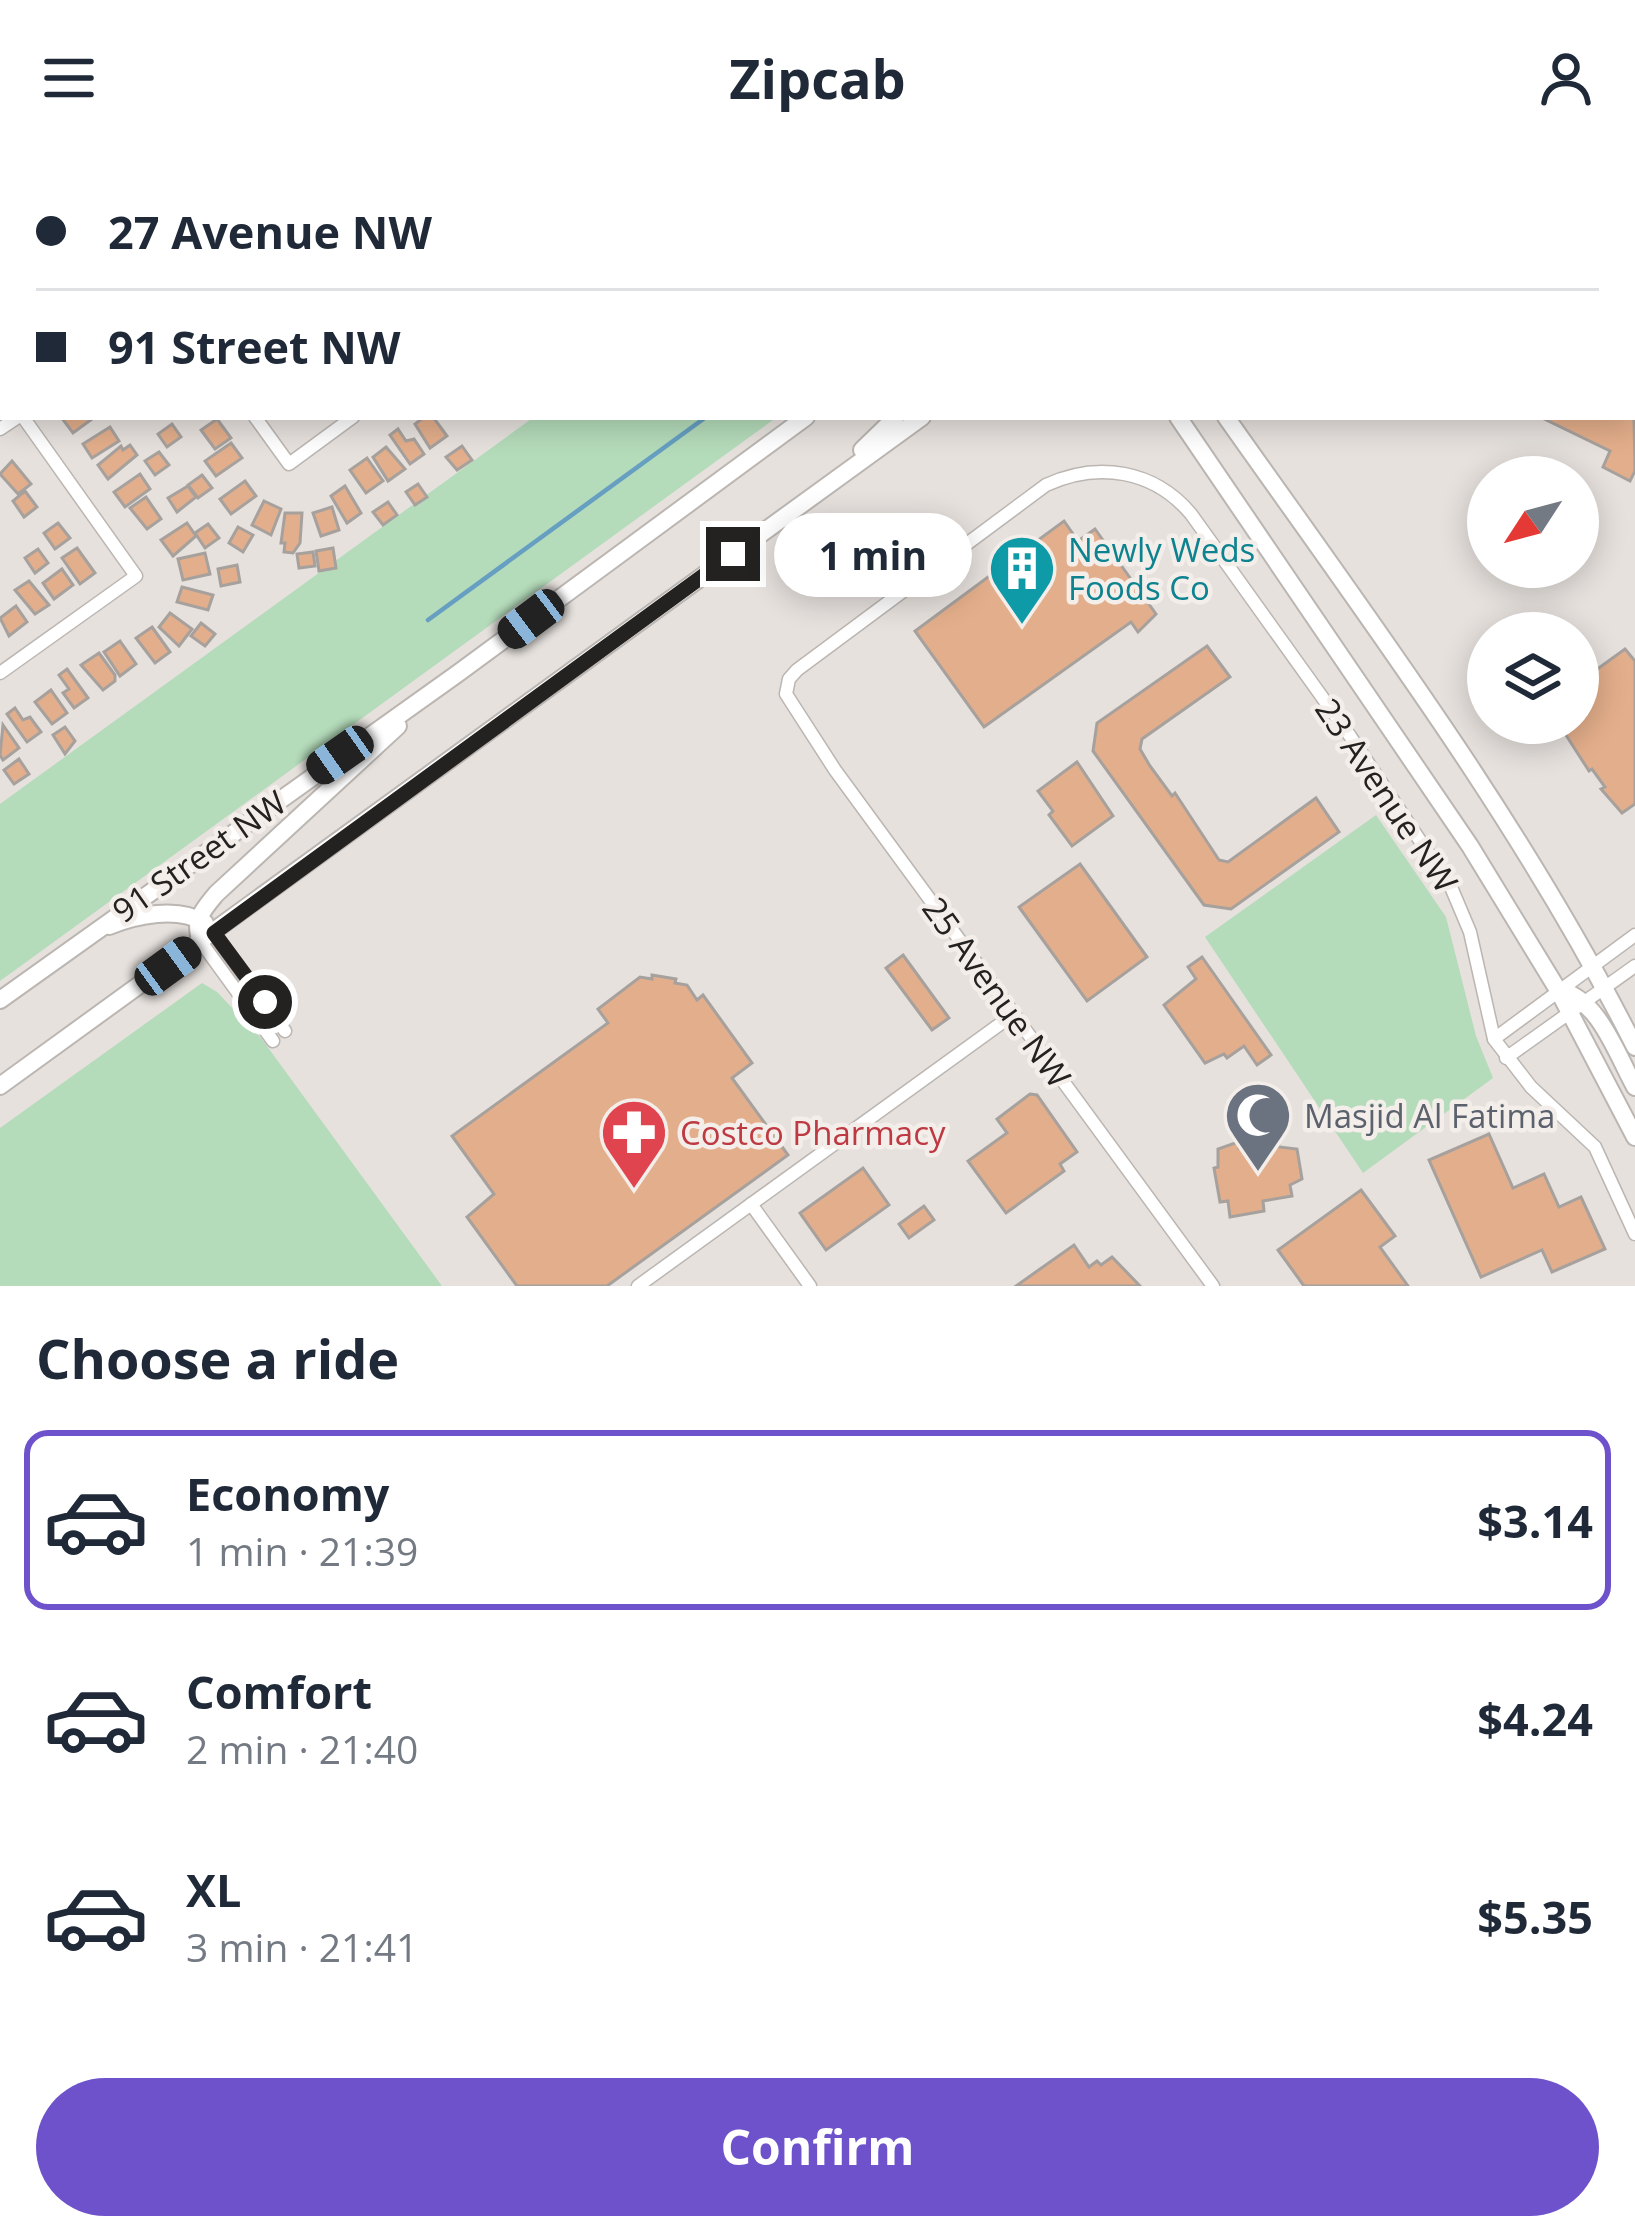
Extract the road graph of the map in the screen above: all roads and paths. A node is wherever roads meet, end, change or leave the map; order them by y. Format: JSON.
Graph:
{"nodes":[{"id":1,"x":23,"y":420,"type":"edge"},
{"id":2,"x":257,"y":420,"type":"edge"},
{"id":3,"x":349,"y":420,"type":"edge"},
{"id":4,"x":802,"y":420,"type":"edge"},
{"id":5,"x":893,"y":420,"type":"edge"},
{"id":6,"x":918,"y":420,"type":"edge"},
{"id":7,"x":1180,"y":420,"type":"edge"},
{"id":8,"x":1219,"y":420,"type":"edge"},
{"id":9,"x":1228,"y":420,"type":"edge"},
{"id":10,"x":819,"y":492,"type":"junction"},
{"id":11,"x":1282,"y":496,"type":"junction"},
{"id":12,"x":0,"y":673,"type":"edge"},
{"id":13,"x":457,"y":674,"type":"junction"},
{"id":14,"x":786,"y":694,"type":"joint"},
{"id":15,"x":198,"y":918,"type":"junction"},
{"id":16,"x":1635,"y":935,"type":"edge"},
{"id":17,"x":207,"y":938,"type":"junction"},
{"id":18,"x":50,"y":962,"type":"junction"},
{"id":19,"x":1635,"y":966,"type":"edge"},
{"id":20,"x":1588,"y":969,"type":"junction"},
{"id":21,"x":1558,"y":990,"type":"junction"},
{"id":22,"x":1588,"y":999,"type":"junction"},
{"id":23,"x":0,"y":1000,"type":"edge"},
{"id":24,"x":1014,"y":1014,"type":"junction"},
{"id":25,"x":285,"y":1031,"type":"dead end"},
{"id":26,"x":1494,"y":1039,"type":"junction"},
{"id":27,"x":273,"y":1041,"type":"dead end"},
{"id":28,"x":1635,"y":1047,"type":"edge"},
{"id":29,"x":1506,"y":1058,"type":"junction"},
{"id":30,"x":0,"y":1086,"type":"edge"},
{"id":31,"x":1635,"y":1088,"type":"edge"},
{"id":32,"x":1635,"y":1137,"type":"edge"},
{"id":33,"x":752,"y":1204,"type":"junction"},
{"id":34,"x":1635,"y":1234,"type":"edge"},
{"id":35,"x":638,"y":1286,"type":"edge"},
{"id":36,"x":810,"y":1286,"type":"edge"},
{"id":37,"x":1213,"y":1286,"type":"edge"}],
"edges":[{"from":1,"to":12,"type":"street"},
{"from":2,"to":3,"type":"street"},
{"from":4,"to":13,"type":"main road","name":"91 Street NW"},
{"from":5,"to":10,"type":"main road"},
{"from":6,"to":10,"type":"main road","name":"91 Street NW"},
{"from":7,"to":21,"type":"main road","name":"23 Avenue NW"},
{"from":8,"to":11,"type":"main road"},
{"from":9,"to":11,"type":"main road","name":"23 Avenue NW"},
{"from":10,"to":17,"type":"main road","name":"91 Street NW"},
{"from":11,"to":20,"type":"main road","name":"23 Avenue NW"},
{"from":13,"to":15,"type":"main road"},
{"from":13,"to":18,"type":"main road","name":"91 Street NW"},
{"from":14,"to":24,"type":"street","name":"25 Avenue NW"},
{"from":14,"to":26,"type":"street","name":"23 Avenue NW"},
{"from":15,"to":17,"type":"main road"},
{"from":15,"to":18,"type":"main road"},
{"from":16,"to":20,"type":"street"},
{"from":17,"to":25,"type":"street"},
{"from":17,"to":27,"type":"street"},
{"from":17,"to":30,"type":"main road","name":"91 Street NW"},
{"from":18,"to":23,"type":"main road","name":"91 Street NW"},
{"from":19,"to":22,"type":"street"},
{"from":20,"to":21,"type":"street"},
{"from":20,"to":22,"type":"main road","name":"23 Avenue NW"},
{"from":21,"to":22,"type":"main road","name":"23 Avenue NW"},
{"from":21,"to":26,"type":"street"},
{"from":22,"to":28,"type":"main road","name":"23 Avenue NW"},
{"from":22,"to":29,"type":"street"},
{"from":22,"to":31,"type":"main road"},
{"from":22,"to":32,"type":"main road","name":"23 Avenue NW"},
{"from":24,"to":33,"type":"street"},
{"from":24,"to":37,"type":"street","name":"25 Avenue NW"},
{"from":26,"to":29,"type":"street","name":"23 Avenue NW"},
{"from":29,"to":34,"type":"street","name":"23 Avenue NW"},
{"from":33,"to":35,"type":"street"},
{"from":33,"to":36,"type":"street"}]}
